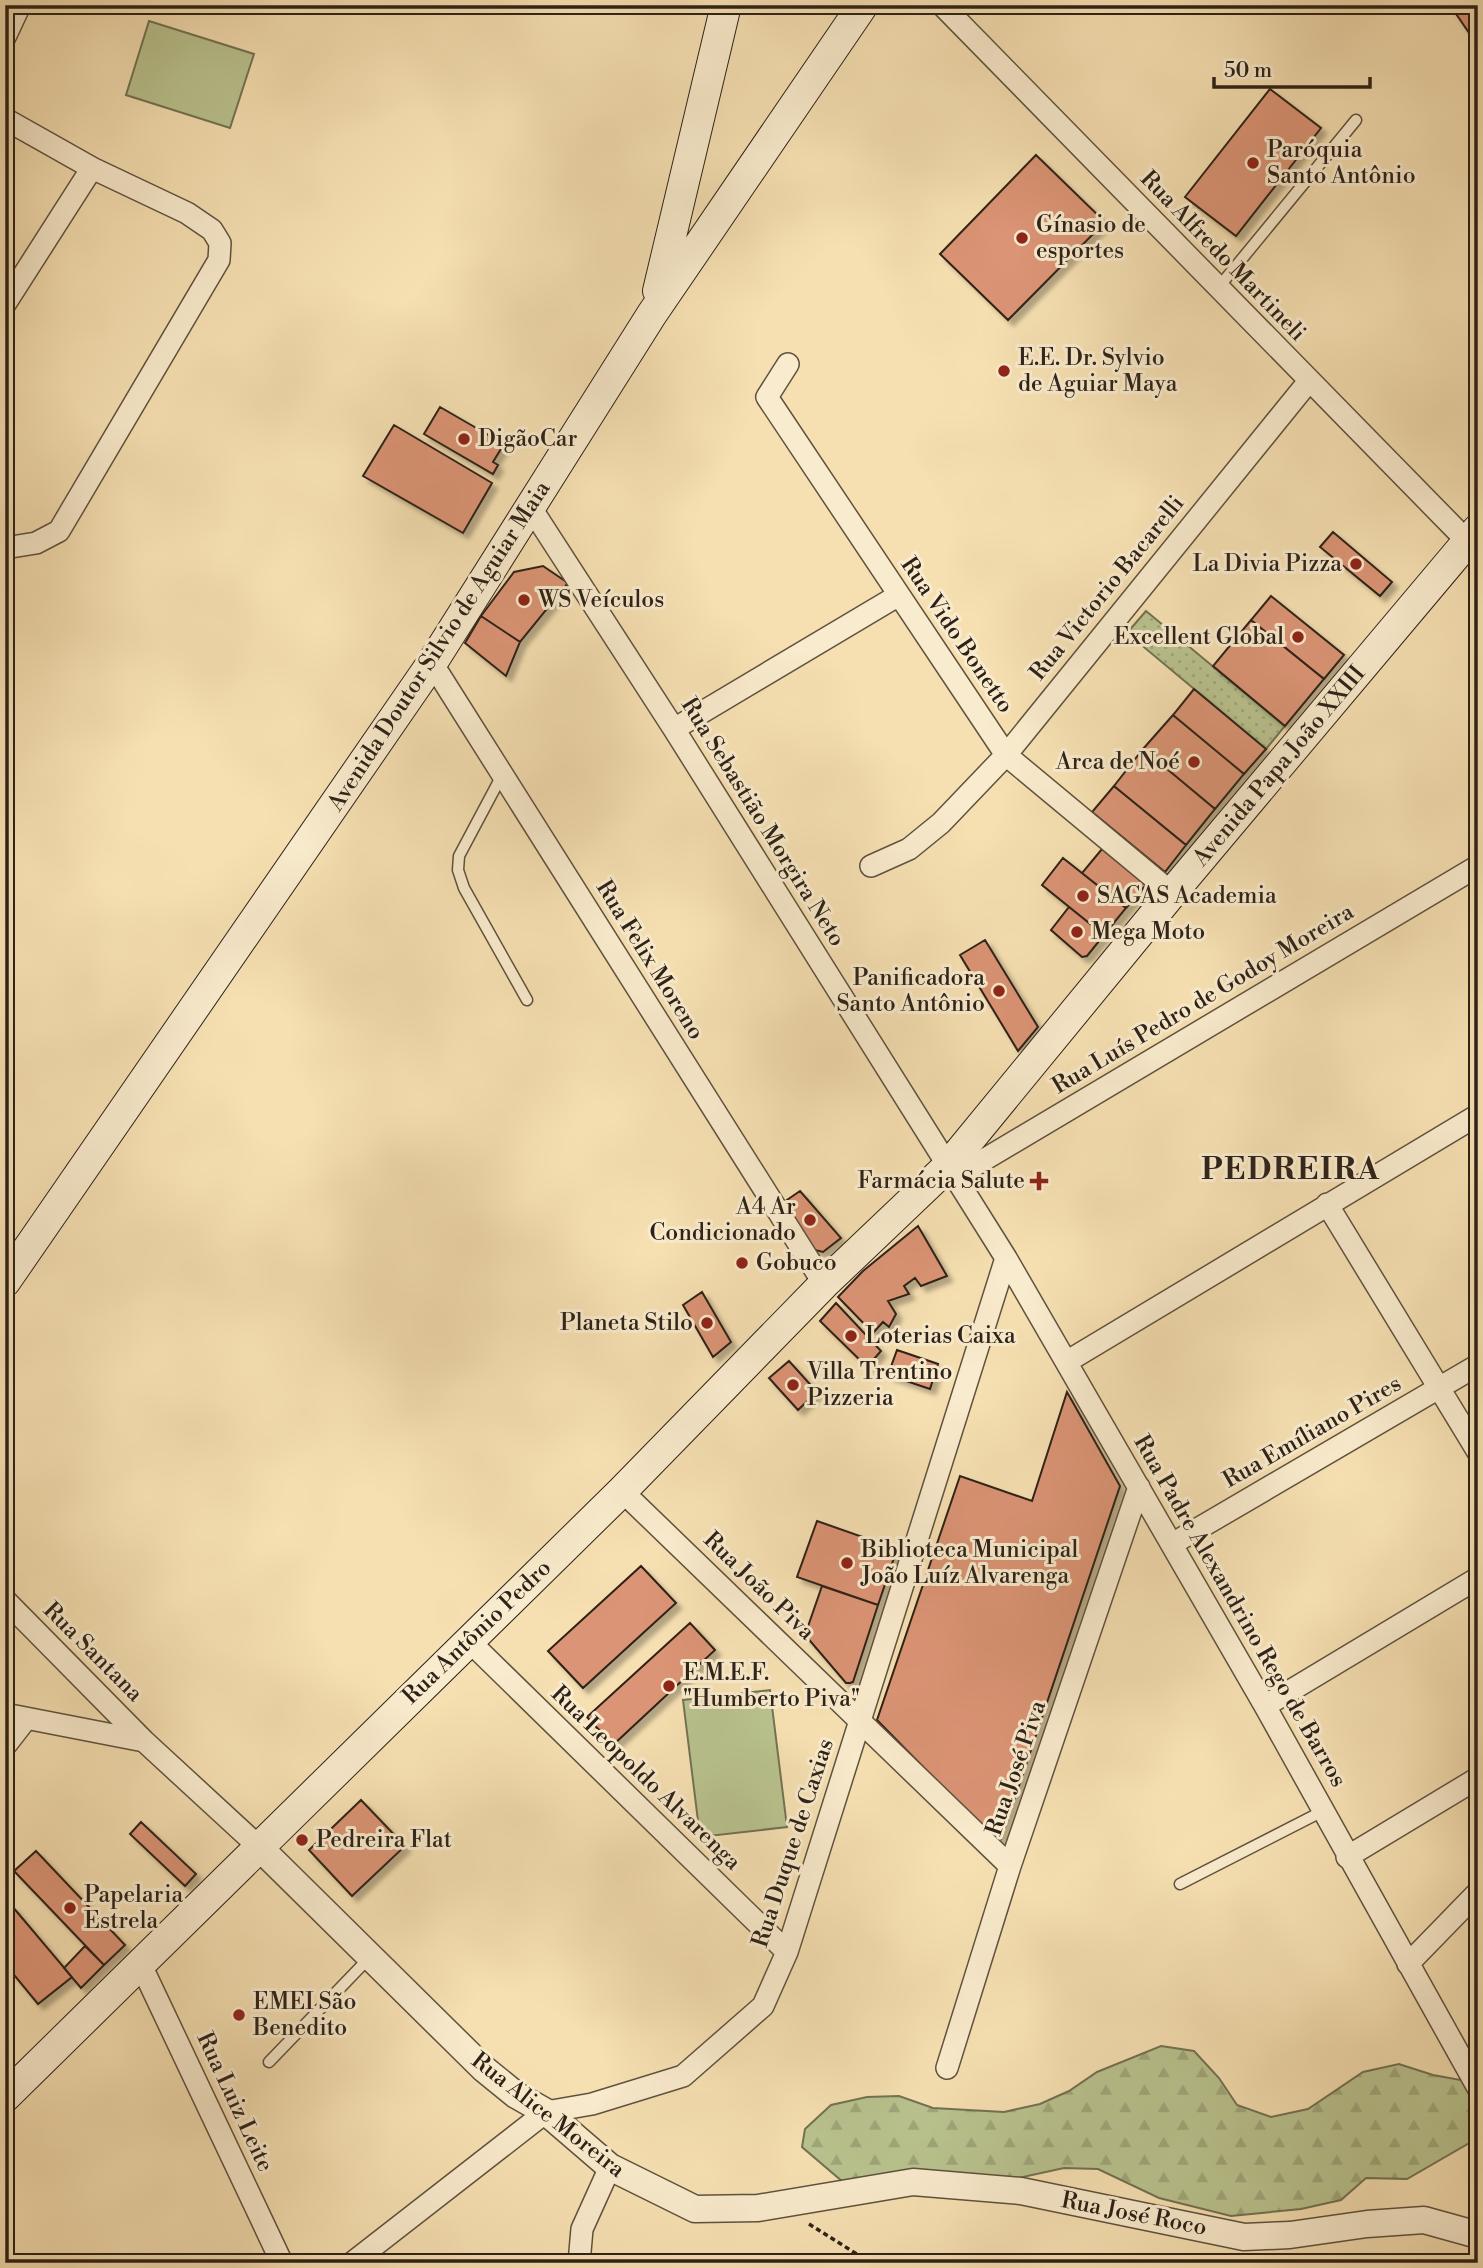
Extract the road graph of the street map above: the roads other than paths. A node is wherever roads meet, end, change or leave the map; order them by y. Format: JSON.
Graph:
{"nodes":[{"id":1,"x":20,"y":5,"type":"edge"},
{"id":2,"x":726,"y":5,"type":"edge"},
{"id":3,"x":863,"y":5,"type":"edge"},
{"id":4,"x":942,"y":5,"type":"edge"},
{"id":5,"x":5,"y":37,"type":"edge"},
{"id":6,"x":5,"y":120,"type":"edge"},
{"id":7,"x":1356,"y":120,"type":"dead end"},
{"id":8,"x":92,"y":168,"type":"junction"},
{"id":9,"x":681,"y":198,"type":"junction"},
{"id":10,"x":715,"y":218,"type":"junction"},
{"id":11,"x":1218,"y":288,"type":"junction"},
{"id":12,"x":5,"y":304,"type":"edge"},
{"id":13,"x":652,"y":314,"type":"junction"},
{"id":14,"x":788,"y":364,"type":"dead end"},
{"id":15,"x":1309,"y":382,"type":"junction"},
{"id":16,"x":531,"y":508,"type":"junction"},
{"id":17,"x":8,"y":541,"type":"edge"},
{"id":18,"x":1474,"y":543,"type":"edge"},
{"id":19,"x":898,"y":595,"type":"junction"},
{"id":20,"x":432,"y":663,"type":"junction"},
{"id":21,"x":674,"y":729,"type":"junction"},
{"id":22,"x":1006,"y":755,"type":"junction"},
{"id":23,"x":501,"y":776,"type":"junction"},
{"id":24,"x":871,"y":866,"type":"dead end"},
{"id":25,"x":1478,"y":866,"type":"edge"},
{"id":26,"x":1172,"y":892,"type":"junction"},
{"id":27,"x":527,"y":1000,"type":"dead end"},
{"id":28,"x":1478,"y":1115,"type":"edge"},
{"id":29,"x":951,"y":1171,"type":"junction"},
{"id":30,"x":1327,"y":1204,"type":"junction"},
{"id":31,"x":1006,"y":1258,"type":"junction"},
{"id":32,"x":5,"y":1282,"type":"edge"},
{"id":33,"x":824,"y":1284,"type":"junction"},
{"id":34,"x":1068,"y":1361,"type":"junction"},
{"id":35,"x":1478,"y":1365,"type":"edge"},
{"id":36,"x":1439,"y":1388,"type":"junction"},
{"id":37,"x":1478,"y":1452,"type":"edge"},
{"id":38,"x":1139,"y":1487,"type":"junction"},
{"id":39,"x":622,"y":1491,"type":"junction"},
{"id":40,"x":1172,"y":1544,"type":"junction"},
{"id":41,"x":1478,"y":1578,"type":"edge"},
{"id":42,"x":5,"y":1600,"type":"edge"},
{"id":43,"x":468,"y":1640,"type":"junction"},
{"id":44,"x":1265,"y":1706,"type":"junction"},
{"id":45,"x":5,"y":1713,"type":"edge"},
{"id":46,"x":26,"y":1719,"type":"junction"},
{"id":47,"x":860,"y":1719,"type":"junction"},
{"id":48,"x":144,"y":1741,"type":"junction"},
{"id":49,"x":5,"y":1746,"type":"edge"},
{"id":50,"x":1478,"y":1778,"type":"edge"},
{"id":51,"x":1322,"y":1811,"type":"junction"},
{"id":52,"x":258,"y":1846,"type":"junction"},
{"id":53,"x":1347,"y":1857,"type":"junction"},
{"id":54,"x":1010,"y":1866,"type":"junction"},
{"id":55,"x":1180,"y":1884,"type":"dead end"},
{"id":56,"x":1478,"y":1892,"type":"edge"},
{"id":57,"x":787,"y":1952,"type":"junction"},
{"id":58,"x":369,"y":1958,"type":"junction"},
{"id":59,"x":140,"y":1963,"type":"junction"},
{"id":60,"x":1408,"y":1964,"type":"junction"},
{"id":61,"x":269,"y":2062,"type":"dead end"},
{"id":62,"x":947,"y":2068,"type":"dead end"},
{"id":63,"x":1478,"y":2088,"type":"edge"},
{"id":64,"x":5,"y":2097,"type":"edge"},
{"id":65,"x":546,"y":2112,"type":"junction"},
{"id":66,"x":610,"y":2167,"type":"junction"},
{"id":67,"x":913,"y":2182,"type":"joint"},
{"id":68,"x":1478,"y":2235,"type":"edge"},
{"id":69,"x":282,"y":2263,"type":"edge"},
{"id":70,"x":352,"y":2263,"type":"edge"},
{"id":71,"x":579,"y":2263,"type":"edge"}],
"edges":[{"from":1,"to":5,"type":"street"},
{"from":2,"to":9,"type":"main road"},
{"from":3,"to":10,"type":"main road","name":"Avenida Doutor Silvio de Aguiar Maia"},
{"from":4,"to":11,"type":"street","name":"Rua Alfredo Martineli"},
{"from":6,"to":8,"type":"street"},
{"from":7,"to":11,"type":"lane"},
{"from":8,"to":12,"type":"street"},
{"from":8,"to":17,"type":"street"},
{"from":9,"to":10,"type":"main road"},
{"from":9,"to":13,"type":"main road"},
{"from":10,"to":13,"type":"main road","name":"Avenida Doutor Silvio de Aguiar Maia"},
{"from":11,"to":15,"type":"street","name":"Rua Alfredo Martineli"},
{"from":13,"to":16,"type":"main road","name":"Avenida Doutor Silvio de Aguiar Maia"},
{"from":14,"to":19,"type":"street","name":"Rua Vido Bonetto"},
{"from":15,"to":18,"type":"street","name":"Rua Alfredo Martineli"},
{"from":15,"to":22,"type":"street","name":"Rua Victorio Bacarelli"},
{"from":16,"to":20,"type":"main road","name":"Avenida Doutor Silvio de Aguiar Maia"},
{"from":16,"to":21,"type":"street","name":"Rua Sebastião Morgira Neto"},
{"from":18,"to":26,"type":"main road","name":"Avenida Papa João XXIII"},
{"from":19,"to":21,"type":"street"},
{"from":19,"to":22,"type":"street","name":"Rua Vido Bonetto"},
{"from":20,"to":23,"type":"street","name":"Rua Felix Moreno"},
{"from":20,"to":32,"type":"main road","name":"Avenida Doutor Silvio de Aguiar Maia"},
{"from":21,"to":29,"type":"street","name":"Rua Sebastião Morgira Neto"},
{"from":22,"to":24,"type":"street","name":"Rua Victorio Bacarelli"},
{"from":22,"to":26,"type":"street","name":"Rua Vido Bonetto"},
{"from":23,"to":27,"type":"lane"},
{"from":23,"to":33,"type":"street","name":"Rua Felix Moreno"},
{"from":25,"to":29,"type":"street","name":"Rua Luís Pedro de Godoy Moreira"},
{"from":26,"to":29,"type":"main road","name":"Avenida Papa João XXIII"},
{"from":28,"to":30,"type":"street"},
{"from":29,"to":31,"type":"street","name":"Rua Padre Alexandrino Rego de Barros"},
{"from":29,"to":33,"type":"main road","name":"Rua Antônio Pedro"},
{"from":30,"to":34,"type":"street"},
{"from":30,"to":36,"type":"street"},
{"from":31,"to":34,"type":"street","name":"Rua Padre Alexandrino Rego de Barros"},
{"from":31,"to":47,"type":"street","name":"Rua Duque de Caxias"},
{"from":33,"to":39,"type":"main road","name":"Rua Antônio Pedro"},
{"from":34,"to":38,"type":"street","name":"Rua Padre Alexandrino Rego de Barros"},
{"from":35,"to":36,"type":"street","name":"Rua Emíliano Pires"},
{"from":36,"to":37,"type":"street"},
{"from":36,"to":40,"type":"street","name":"Rua Emíliano Pires"},
{"from":38,"to":40,"type":"street","name":"Rua Padre Alexandrino Rego de Barros"},
{"from":38,"to":54,"type":"street","name":"Rua José Piva"},
{"from":39,"to":43,"type":"main road","name":"Rua Antônio Pedro"},
{"from":39,"to":47,"type":"street","name":"Rua João Piva"},
{"from":40,"to":44,"type":"street","name":"Rua Padre Alexandrino Rego de Barros"},
{"from":41,"to":44,"type":"street"},
{"from":42,"to":48,"type":"street","name":"Rua Santana"},
{"from":43,"to":52,"type":"main road","name":"Rua Antônio Pedro"},
{"from":43,"to":57,"type":"street","name":"Rua Leopoldo Alvarenga"},
{"from":44,"to":51,"type":"street","name":"Rua Padre Alexandrino Rego de Barros"},
{"from":45,"to":46,"type":"street"},
{"from":46,"to":48,"type":"street"},
{"from":46,"to":49,"type":"street"},
{"from":47,"to":54,"type":"street","name":"Rua João Piva"},
{"from":47,"to":57,"type":"street","name":"Rua Duque de Caxias"},
{"from":48,"to":52,"type":"street","name":"Rua Santana"},
{"from":50,"to":53,"type":"street"},
{"from":51,"to":53,"type":"street","name":"Rua Padre Alexandrino Rego de Barros"},
{"from":51,"to":55,"type":"lane"},
{"from":52,"to":58,"type":"street","name":"Rua Alice Moreira"},
{"from":52,"to":59,"type":"main road","name":"Rua Antônio Pedro"},
{"from":53,"to":60,"type":"street","name":"Rua Padre Alexandrino Rego de Barros"},
{"from":54,"to":62,"type":"street","name":"Rua José Piva"},
{"from":56,"to":60,"type":"street"},
{"from":57,"to":65,"type":"street","name":"Rua Duque de Caxias"},
{"from":58,"to":61,"type":"lane"},
{"from":58,"to":65,"type":"street","name":"Rua Alice Moreira"},
{"from":59,"to":64,"type":"main road","name":"Rua Antônio Pedro"},
{"from":59,"to":69,"type":"street","name":"Rua Luiz Leite"},
{"from":60,"to":63,"type":"street","name":"Rua Padre Alexandrino Rego de Barros"},
{"from":65,"to":66,"type":"street","name":"Rua Alice Moreira"},
{"from":65,"to":70,"type":"street"},
{"from":66,"to":67,"type":"street","name":"Rua Alice Moreira"},
{"from":66,"to":71,"type":"street"},
{"from":67,"to":68,"type":"street","name":"Rua José Roco"}]}
